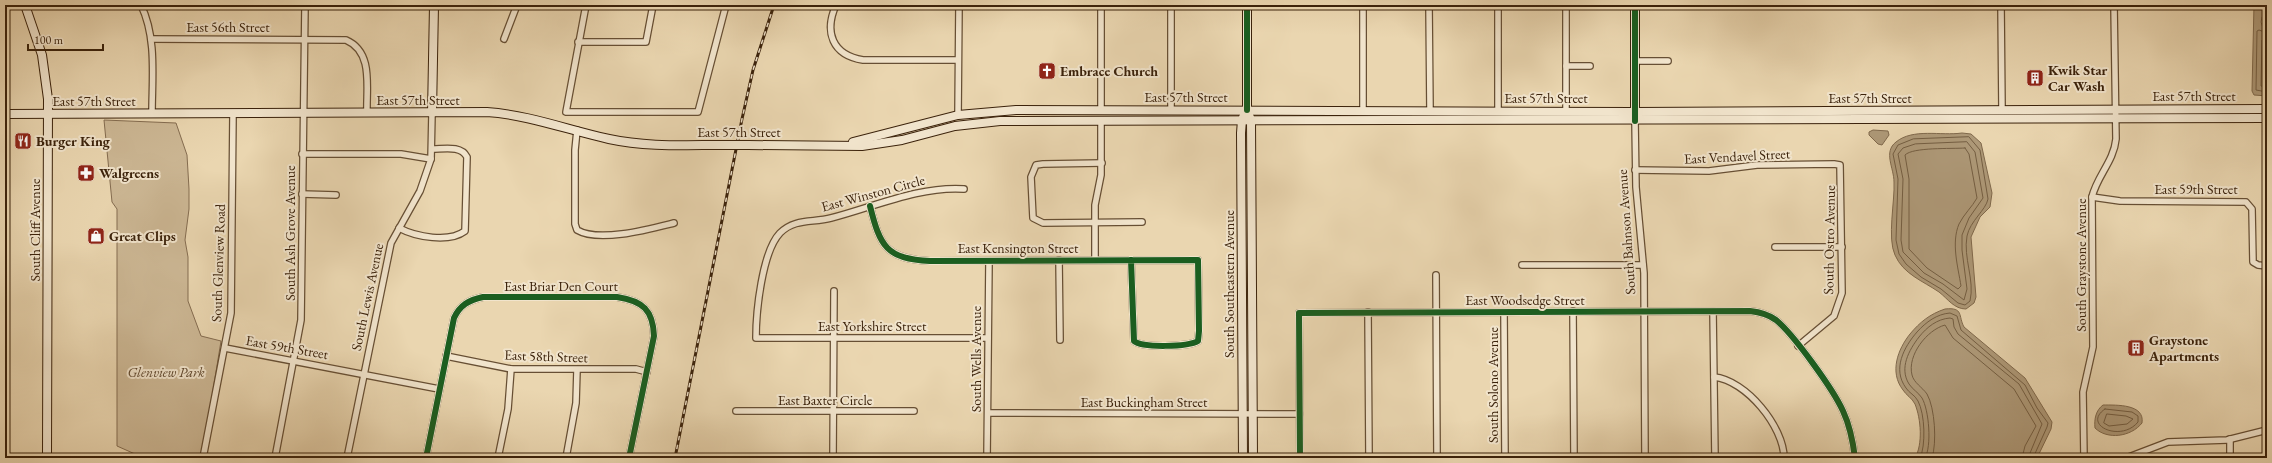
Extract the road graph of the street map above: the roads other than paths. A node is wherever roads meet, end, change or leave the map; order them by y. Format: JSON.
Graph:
{"nodes":[{"id":1,"x":24,"y":5,"type":"edge"},
{"id":2,"x":141,"y":5,"type":"edge"},
{"id":3,"x":305,"y":5,"type":"edge"},
{"id":4,"x":434,"y":5,"type":"edge"},
{"id":5,"x":517,"y":5,"type":"edge"},
{"id":6,"x":586,"y":5,"type":"edge"},
{"id":7,"x":653,"y":5,"type":"edge"},
{"id":8,"x":726,"y":5,"type":"edge"},
{"id":9,"x":836,"y":5,"type":"edge"},
{"id":10,"x":959,"y":5,"type":"edge"},
{"id":11,"x":1101,"y":5,"type":"edge"},
{"id":12,"x":1171,"y":5,"type":"edge"},
{"id":13,"x":1247,"y":5,"type":"edge"},
{"id":14,"x":1364,"y":5,"type":"edge"},
{"id":15,"x":1429,"y":5,"type":"edge"},
{"id":16,"x":1498,"y":5,"type":"edge"},
{"id":17,"x":1566,"y":5,"type":"edge"},
{"id":18,"x":1635,"y":5,"type":"edge"},
{"id":19,"x":2001,"y":5,"type":"edge"},
{"id":20,"x":2114,"y":5,"type":"edge"},
{"id":21,"x":152,"y":39,"type":"junction"},
{"id":22,"x":304,"y":39,"type":"junction"},
{"id":23,"x":504,"y":39,"type":"dead end"},
{"id":24,"x":578,"y":42,"type":"junction"},
{"id":25,"x":958,"y":60,"type":"junction"},
{"id":26,"x":1635,"y":61,"type":"junction"},
{"id":27,"x":1668,"y":61,"type":"dead end"},
{"id":28,"x":1566,"y":66,"type":"junction"},
{"id":29,"x":1590,"y":66,"type":"dead end"},
{"id":30,"x":2115,"y":109,"type":"junction"},
{"id":31,"x":2267,"y":109,"type":"edge"},
{"id":32,"x":1101,"y":110,"type":"junction"},
{"id":33,"x":1171,"y":110,"type":"junction"},
{"id":34,"x":1247,"y":110,"type":"junction"},
{"id":35,"x":2002,"y":110,"type":"junction"},
{"id":36,"x":1363,"y":111,"type":"junction"},
{"id":37,"x":1430,"y":111,"type":"junction"},
{"id":38,"x":1498,"y":111,"type":"junction"},
{"id":39,"x":1566,"y":111,"type":"junction"},
{"id":40,"x":1635,"y":112,"type":"junction"},
{"id":41,"x":367,"y":113,"type":"junction"},
{"id":42,"x":432,"y":113,"type":"junction"},
{"id":43,"x":5,"y":114,"type":"edge"},
{"id":44,"x":48,"y":114,"type":"junction"},
{"id":45,"x":152,"y":114,"type":"junction"},
{"id":46,"x":232,"y":114,"type":"junction"},
{"id":47,"x":302,"y":114,"type":"junction"},
{"id":48,"x":958,"y":115,"type":"junction"},
{"id":49,"x":2267,"y":118,"type":"edge"},
{"id":50,"x":2115,"y":119,"type":"junction"},
{"id":51,"x":1036,"y":120,"type":"junction"},
{"id":52,"x":1101,"y":120,"type":"junction"},
{"id":53,"x":1242,"y":120,"type":"junction"},
{"id":54,"x":1251,"y":120,"type":"junction"},
{"id":55,"x":1635,"y":121,"type":"junction"},
{"id":56,"x":577,"y":130,"type":"junction"},
{"id":57,"x":828,"y":145,"type":"junction"},
{"id":58,"x":432,"y":149,"type":"junction"},
{"id":59,"x":302,"y":154,"type":"junction"},
{"id":60,"x":431,"y":159,"type":"junction"},
{"id":61,"x":1102,"y":163,"type":"junction"},
{"id":62,"x":1840,"y":165,"type":"joint"},
{"id":63,"x":1635,"y":170,"type":"junction"},
{"id":64,"x":964,"y":189,"type":"dead end"},
{"id":65,"x":302,"y":194,"type":"junction"},
{"id":66,"x":336,"y":195,"type":"dead end"},
{"id":67,"x":2092,"y":197,"type":"junction"},
{"id":68,"x":870,"y":206,"type":"junction"},
{"id":69,"x":1142,"y":222,"type":"dead end"},
{"id":70,"x":674,"y":223,"type":"dead end"},
{"id":71,"x":1095,"y":223,"type":"junction"},
{"id":72,"x":399,"y":228,"type":"junction"},
{"id":73,"x":1775,"y":247,"type":"dead end"},
{"id":74,"x":1842,"y":247,"type":"junction"},
{"id":75,"x":1059,"y":260,"type":"junction"},
{"id":76,"x":1095,"y":260,"type":"junction"},
{"id":77,"x":1131,"y":260,"type":"junction"},
{"id":78,"x":989,"y":261,"type":"junction"},
{"id":79,"x":1522,"y":265,"type":"dead end"},
{"id":80,"x":1643,"y":265,"type":"junction"},
{"id":81,"x":2267,"y":266,"type":"edge"},
{"id":82,"x":1436,"y":275,"type":"dead end"},
{"id":83,"x":834,"y":291,"type":"dead end"},
{"id":84,"x":1573,"y":311,"type":"junction"},
{"id":85,"x":1644,"y":311,"type":"junction"},
{"id":86,"x":1713,"y":311,"type":"junction"},
{"id":87,"x":1368,"y":312,"type":"junction"},
{"id":88,"x":1436,"y":312,"type":"junction"},
{"id":89,"x":1504,"y":312,"type":"junction"},
{"id":90,"x":756,"y":338,"type":"joint"},
{"id":91,"x":833,"y":338,"type":"junction"},
{"id":92,"x":988,"y":338,"type":"junction"},
{"id":93,"x":1060,"y":340,"type":"dead end"},
{"id":94,"x":1798,"y":346,"type":"junction"},
{"id":95,"x":225,"y":348,"type":"junction"},
{"id":96,"x":446,"y":356,"type":"junction"},
{"id":97,"x":294,"y":361,"type":"junction"},
{"id":98,"x":511,"y":369,"type":"junction"},
{"id":99,"x":577,"y":370,"type":"junction"},
{"id":100,"x":647,"y":372,"type":"junction"},
{"id":101,"x":364,"y":374,"type":"junction"},
{"id":102,"x":1714,"y":377,"type":"junction"},
{"id":103,"x":439,"y":389,"type":"junction"},
{"id":104,"x":736,"y":412,"type":"dead end"},
{"id":105,"x":833,"y":412,"type":"junction"},
{"id":106,"x":914,"y":412,"type":"dead end"},
{"id":107,"x":988,"y":413,"type":"junction"},
{"id":108,"x":1243,"y":414,"type":"junction"},
{"id":109,"x":1253,"y":414,"type":"junction"},
{"id":110,"x":1300,"y":414,"type":"junction"},
{"id":111,"x":2267,"y":430,"type":"edge"},
{"id":112,"x":2230,"y":439,"type":"junction"},
{"id":113,"x":47,"y":458,"type":"edge"},
{"id":114,"x":203,"y":458,"type":"edge"},
{"id":115,"x":275,"y":458,"type":"edge"},
{"id":116,"x":347,"y":458,"type":"edge"},
{"id":117,"x":426,"y":458,"type":"edge"},
{"id":118,"x":498,"y":458,"type":"edge"},
{"id":119,"x":566,"y":458,"type":"edge"},
{"id":120,"x":629,"y":458,"type":"edge"},
{"id":121,"x":833,"y":458,"type":"edge"},
{"id":122,"x":987,"y":458,"type":"edge"},
{"id":123,"x":1243,"y":458,"type":"edge"},
{"id":124,"x":1253,"y":458,"type":"edge"},
{"id":125,"x":1300,"y":458,"type":"edge"},
{"id":126,"x":1369,"y":458,"type":"edge"},
{"id":127,"x":1437,"y":458,"type":"edge"},
{"id":128,"x":1505,"y":458,"type":"edge"},
{"id":129,"x":1574,"y":458,"type":"edge"},
{"id":130,"x":1645,"y":458,"type":"edge"},
{"id":131,"x":1715,"y":458,"type":"edge"},
{"id":132,"x":1784,"y":458,"type":"edge"},
{"id":133,"x":1855,"y":458,"type":"edge"},
{"id":134,"x":2084,"y":458,"type":"edge"},
{"id":135,"x":2126,"y":458,"type":"edge"},
{"id":136,"x":2230,"y":458,"type":"edge"}],
"edges":[{"from":1,"to":44,"type":"main road","name":"South Cliff Avenue"},
{"from":2,"to":21,"type":"street"},
{"from":3,"to":22,"type":"street","name":"South Ash Grove Avenue"},
{"from":4,"to":42,"type":"main road","name":"South Lewis Avenue"},
{"from":5,"to":23,"type":"street"},
{"from":6,"to":24,"type":"street"},
{"from":7,"to":24,"type":"street"},
{"from":8,"to":24,"type":"street","name":"East 57th Street"},
{"from":9,"to":25,"type":"street"},
{"from":10,"to":25,"type":"street"},
{"from":11,"to":32,"type":"street"},
{"from":12,"to":33,"type":"street"},
{"from":13,"to":34,"type":"main road","name":"South Southeastern Avenue"},
{"from":14,"to":36,"type":"street"},
{"from":15,"to":37,"type":"street"},
{"from":16,"to":38,"type":"street"},
{"from":17,"to":28,"type":"street"},
{"from":18,"to":26,"type":"main road","name":"South Bahnson Avenue"},
{"from":19,"to":35,"type":"street"},
{"from":20,"to":30,"type":"street","name":"South Graystone Avenue"},
{"from":21,"to":22,"type":"street","name":"East 56th Street"},
{"from":21,"to":45,"type":"street"},
{"from":22,"to":41,"type":"street","name":"East 56th Street"},
{"from":22,"to":47,"type":"street","name":"South Ash Grove Avenue"},
{"from":25,"to":48,"type":"street"},
{"from":26,"to":27,"type":"street"},
{"from":26,"to":40,"type":"main road","name":"South Bahnson Avenue"},
{"from":28,"to":29,"type":"street"},
{"from":28,"to":39,"type":"street"},
{"from":30,"to":31,"type":"main road","name":"East 57th Street"},
{"from":30,"to":35,"type":"main road","name":"East 57th Street"},
{"from":30,"to":50,"type":"street","name":"South Graystone Avenue"},
{"from":32,"to":33,"type":"main road","name":"East 57th Street"},
{"from":32,"to":48,"type":"main road","name":"East 57th Street"},
{"from":32,"to":51,"type":"main road"},
{"from":33,"to":34,"type":"main road","name":"East 57th Street"},
{"from":34,"to":36,"type":"main road","name":"East 57th Street"},
{"from":34,"to":53,"type":"main road","name":"South Southeastern Avenue"},
{"from":34,"to":54,"type":"main road","name":"South Southeastern Avenue"},
{"from":35,"to":40,"type":"main road","name":"East 57th Street"},
{"from":36,"to":37,"type":"main road","name":"East 57th Street"},
{"from":37,"to":38,"type":"main road","name":"East 57th Street"},
{"from":38,"to":39,"type":"main road","name":"East 57th Street"},
{"from":39,"to":40,"type":"main road","name":"East 57th Street"},
{"from":40,"to":55,"type":"main road","name":"South Bahnson Avenue"},
{"from":41,"to":42,"type":"main road","name":"East 57th Street"},
{"from":41,"to":47,"type":"main road","name":"East 57th Street"},
{"from":42,"to":56,"type":"main road","name":"East 57th Street"},
{"from":42,"to":58,"type":"street","name":"South Lewis Avenue"},
{"from":43,"to":44,"type":"main road","name":"East 57th Street"},
{"from":44,"to":45,"type":"main road","name":"East 57th Street"},
{"from":44,"to":113,"type":"main road","name":"South Cliff Avenue"},
{"from":45,"to":46,"type":"main road","name":"East 57th Street"},
{"from":46,"to":47,"type":"main road","name":"East 57th Street"},
{"from":46,"to":95,"type":"street","name":"South Glenview Road"},
{"from":47,"to":59,"type":"street","name":"South Ash Grove Avenue"},
{"from":48,"to":57,"type":"main road","name":"East 57th Street"},
{"from":49,"to":50,"type":"main road","name":"East 57th Street"},
{"from":50,"to":55,"type":"main road","name":"East 57th Street"},
{"from":50,"to":67,"type":"street","name":"South Graystone Avenue"},
{"from":51,"to":52,"type":"main road","name":"East 57th Street"},
{"from":51,"to":57,"type":"main road","name":"East 57th Street"},
{"from":52,"to":53,"type":"main road","name":"East 57th Street"},
{"from":52,"to":61,"type":"street"},
{"from":53,"to":54,"type":"main road","name":"East 57th Street"},
{"from":53,"to":108,"type":"main road","name":"South Southeastern Avenue"},
{"from":54,"to":55,"type":"main road","name":"East 57th Street"},
{"from":54,"to":109,"type":"main road","name":"South Southeastern Avenue"},
{"from":55,"to":63,"type":"street","name":"South Bahnson Avenue"},
{"from":56,"to":57,"type":"main road","name":"East 57th Street","bridge":true},
{"from":56,"to":70,"type":"street"},
{"from":58,"to":60,"type":"street","name":"South Lewis Avenue"},
{"from":58,"to":72,"type":"street"},
{"from":59,"to":60,"type":"street"},
{"from":59,"to":65,"type":"street","name":"South Ash Grove Avenue"},
{"from":60,"to":72,"type":"street","name":"South Lewis Avenue"},
{"from":61,"to":71,"type":"street"},
{"from":61,"to":71,"type":"street"},
{"from":62,"to":63,"type":"street","name":"East Vendavel Street"},
{"from":62,"to":74,"type":"street","name":"South Ostro Avenue"},
{"from":63,"to":80,"type":"street","name":"South Bahnson Avenue"},
{"from":64,"to":68,"type":"street","name":"East Winston Circle"},
{"from":65,"to":66,"type":"street"},
{"from":65,"to":97,"type":"street","name":"South Ash Grove Avenue"},
{"from":67,"to":81,"type":"street","name":"East 59th Street"},
{"from":67,"to":134,"type":"street","name":"South Graystone Avenue"},
{"from":68,"to":78,"type":"street","name":"East Kensington Street"},
{"from":68,"to":90,"type":"street","name":"East Winston Circle"},
{"from":69,"to":71,"type":"street"},
{"from":71,"to":76,"type":"street"},
{"from":72,"to":101,"type":"street","name":"South Lewis Avenue"},
{"from":73,"to":74,"type":"street"},
{"from":74,"to":94,"type":"street","name":"South Ostro Avenue"},
{"from":75,"to":76,"type":"street","name":"East Kensington Street"},
{"from":75,"to":78,"type":"street","name":"East Kensington Street"},
{"from":75,"to":93,"type":"street"},
{"from":76,"to":77,"type":"street","name":"East Kensington Street"},
{"from":77,"to":77,"type":"street","name":"East Kensington Street"},
{"from":78,"to":92,"type":"street","name":"South Wells Avenue"},
{"from":79,"to":80,"type":"street"},
{"from":80,"to":85,"type":"street","name":"South Bahnson Avenue"},
{"from":82,"to":88,"type":"street"},
{"from":83,"to":91,"type":"street"},
{"from":84,"to":85,"type":"street","name":"East Woodsedge Street"},
{"from":84,"to":89,"type":"street","name":"East Woodsedge Street"},
{"from":84,"to":129,"type":"street"},
{"from":85,"to":86,"type":"street","name":"East Woodsedge Street"},
{"from":85,"to":130,"type":"street","name":"South Bahnson Avenue"},
{"from":86,"to":94,"type":"street","name":"East Woodsedge Street"},
{"from":86,"to":102,"type":"street"},
{"from":87,"to":88,"type":"street","name":"East Woodsedge Street"},
{"from":87,"to":110,"type":"street","name":"East Woodsedge Street"},
{"from":87,"to":126,"type":"street"},
{"from":88,"to":89,"type":"street","name":"East Woodsedge Street"},
{"from":88,"to":127,"type":"street"},
{"from":89,"to":128,"type":"street","name":"South Solono Avenue"},
{"from":90,"to":91,"type":"street","name":"East Yorkshire Street"},
{"from":91,"to":92,"type":"street","name":"East Yorkshire Street"},
{"from":91,"to":105,"type":"street"},
{"from":92,"to":107,"type":"street","name":"South Wells Avenue"},
{"from":94,"to":133,"type":"street","name":"East Woodsedge Street"},
{"from":95,"to":97,"type":"street","name":"East 59th Street"},
{"from":95,"to":114,"type":"street","name":"South Glenview Road"},
{"from":96,"to":98,"type":"street","name":"East 58th Street"},
{"from":96,"to":100,"type":"street","name":"East Briar Den Court"},
{"from":96,"to":103,"type":"street","name":"East Briar Den Court"},
{"from":97,"to":101,"type":"street","name":"East 59th Street"},
{"from":97,"to":115,"type":"street","name":"South Ash Grove Avenue"},
{"from":98,"to":99,"type":"street","name":"East 58th Street"},
{"from":98,"to":118,"type":"street"},
{"from":99,"to":100,"type":"street","name":"East 58th Street"},
{"from":99,"to":119,"type":"street"},
{"from":100,"to":120,"type":"street","name":"East Briar Den Court"},
{"from":101,"to":103,"type":"street","name":"East 59th Street"},
{"from":101,"to":116,"type":"street","name":"South Lewis Avenue"},
{"from":102,"to":131,"type":"street"},
{"from":102,"to":132,"type":"street"},
{"from":103,"to":117,"type":"street","name":"East Briar Den Court"},
{"from":104,"to":105,"type":"street","name":"East Baxter Circle"},
{"from":105,"to":106,"type":"street","name":"East Baxter Circle"},
{"from":105,"to":121,"type":"street"},
{"from":107,"to":108,"type":"street","name":"East Buckingham Street"},
{"from":107,"to":122,"type":"street","name":"South Wells Avenue"},
{"from":108,"to":109,"type":"street","name":"East Buckingham Street"},
{"from":108,"to":123,"type":"main road","name":"South Southeastern Avenue"},
{"from":109,"to":110,"type":"street","name":"East Buckingham Street"},
{"from":109,"to":124,"type":"main road","name":"South Southeastern Avenue"},
{"from":110,"to":125,"type":"street"},
{"from":111,"to":112,"type":"street"},
{"from":112,"to":135,"type":"street"},
{"from":112,"to":136,"type":"street"}]}
